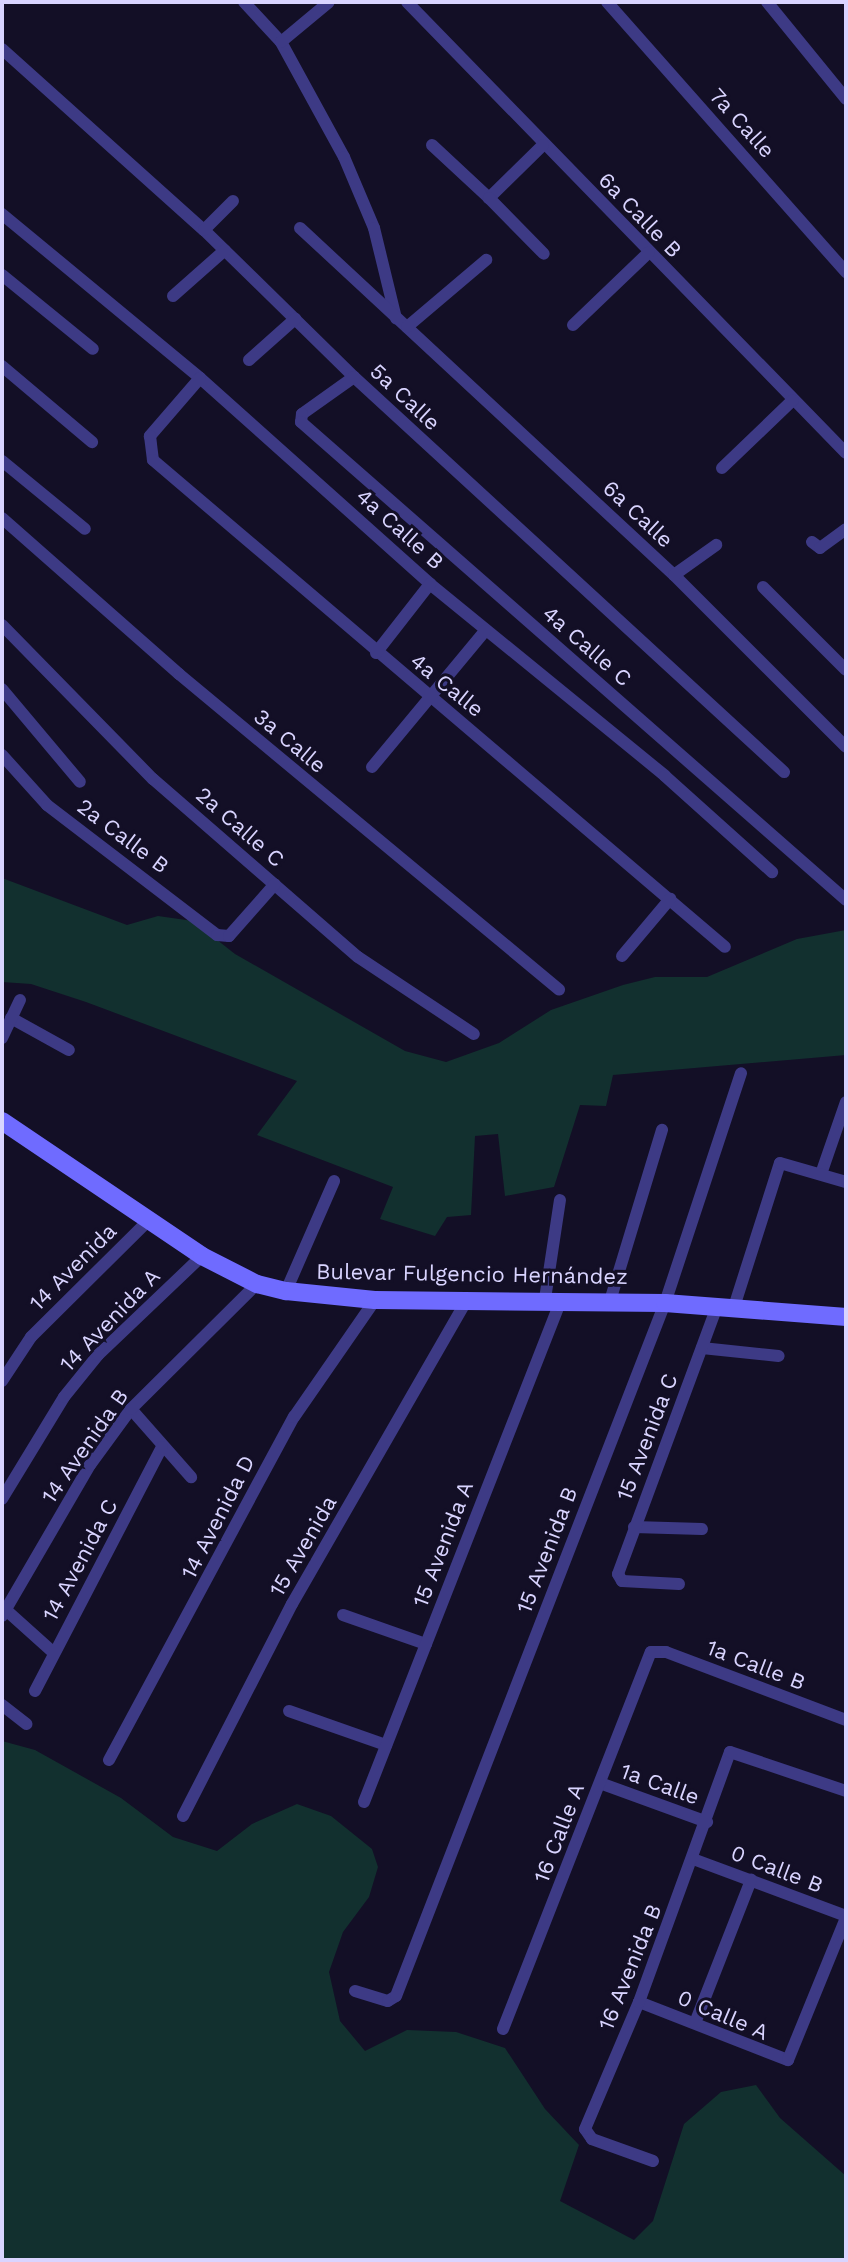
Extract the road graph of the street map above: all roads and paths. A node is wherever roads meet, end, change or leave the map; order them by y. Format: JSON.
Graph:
{"nodes":[{"id":1,"x":244,"y":2,"type":"edge"},
{"id":2,"x":329,"y":2,"type":"edge"},
{"id":3,"x":407,"y":2,"type":"edge"},
{"id":4,"x":607,"y":2,"type":"edge"},
{"id":5,"x":767,"y":2,"type":"edge"},
{"id":6,"x":281,"y":42,"type":"junction"},
{"id":7,"x":2,"y":49,"type":"edge"},
{"id":8,"x":846,"y":99,"type":"edge"},
{"id":9,"x":432,"y":145,"type":"dead end"},
{"id":10,"x":543,"y":145,"type":"junction"},
{"id":11,"x":489,"y":198,"type":"junction"},
{"id":12,"x":233,"y":201,"type":"dead end"},
{"id":13,"x":2,"y":214,"type":"edge"},
{"id":14,"x":300,"y":228,"type":"dead end"},
{"id":15,"x":204,"y":230,"type":"junction"},
{"id":16,"x":225,"y":250,"type":"junction"},
{"id":17,"x":649,"y":252,"type":"junction"},
{"id":18,"x":544,"y":254,"type":"dead end"},
{"id":19,"x":486,"y":260,"type":"dead end"},
{"id":20,"x":846,"y":272,"type":"edge"},
{"id":21,"x":2,"y":275,"type":"edge"},
{"id":22,"x":173,"y":296,"type":"dead end"},
{"id":23,"x":396,"y":318,"type":"junction"},
{"id":24,"x":295,"y":319,"type":"junction"},
{"id":25,"x":573,"y":325,"type":"dead end"},
{"id":26,"x":407,"y":327,"type":"junction"},
{"id":27,"x":93,"y":349,"type":"dead end"},
{"id":28,"x":249,"y":360,"type":"dead end"},
{"id":29,"x":2,"y":366,"type":"edge"},
{"id":30,"x":354,"y":377,"type":"junction"},
{"id":31,"x":200,"y":378,"type":"junction"},
{"id":32,"x":793,"y":400,"type":"junction"},
{"id":33,"x":92,"y":442,"type":"dead end"},
{"id":34,"x":846,"y":453,"type":"edge"},
{"id":35,"x":2,"y":461,"type":"edge"},
{"id":36,"x":722,"y":468,"type":"dead end"},
{"id":37,"x":2,"y":518,"type":"edge"},
{"id":38,"x":85,"y":529,"type":"dead end"},
{"id":39,"x":846,"y":529,"type":"edge"},
{"id":40,"x":812,"y":542,"type":"dead end"},
{"id":41,"x":716,"y":545,"type":"dead end"},
{"id":42,"x":674,"y":575,"type":"junction"},
{"id":43,"x":430,"y":584,"type":"junction"},
{"id":44,"x":763,"y":587,"type":"dead end"},
{"id":45,"x":2,"y":625,"type":"edge"},
{"id":46,"x":485,"y":631,"type":"junction"},
{"id":47,"x":376,"y":653,"type":"junction"},
{"id":48,"x":846,"y":670,"type":"edge"},
{"id":49,"x":2,"y":689,"type":"edge"},
{"id":50,"x":430,"y":696,"type":"junction"},
{"id":51,"x":846,"y":747,"type":"edge"},
{"id":52,"x":2,"y":755,"type":"edge"},
{"id":53,"x":372,"y":767,"type":"dead end"},
{"id":54,"x":784,"y":772,"type":"dead end"},
{"id":55,"x":80,"y":782,"type":"dead end"},
{"id":56,"x":772,"y":872,"type":"dead end"},
{"id":57,"x":275,"y":884,"type":"junction"},
{"id":58,"x":841,"y":887,"type":"edge"},
{"id":59,"x":670,"y":899,"type":"junction"},
{"id":60,"x":846,"y":900,"type":"edge"},
{"id":61,"x":725,"y":947,"type":"dead end"},
{"id":62,"x":622,"y":956,"type":"dead end"},
{"id":63,"x":559,"y":989,"type":"dead end"},
{"id":64,"x":20,"y":1000,"type":"dead end"},
{"id":65,"x":11,"y":1018,"type":"junction"},
{"id":66,"x":474,"y":1034,"type":"dead end"},
{"id":67,"x":2,"y":1038,"type":"edge"},
{"id":68,"x":69,"y":1050,"type":"dead end"},
{"id":69,"x":741,"y":1073,"type":"dead end"},
{"id":70,"x":846,"y":1102,"type":"edge"},
{"id":71,"x":2,"y":1121,"type":"edge"},
{"id":72,"x":662,"y":1130,"type":"dead end"},
{"id":73,"x":821,"y":1174,"type":"junction"},
{"id":74,"x":334,"y":1181,"type":"dead end"},
{"id":75,"x":846,"y":1182,"type":"edge"},
{"id":76,"x":560,"y":1200,"type":"dead end"},
{"id":77,"x":147,"y":1222,"type":"junction"},
{"id":78,"x":202,"y":1256,"type":"junction"},
{"id":79,"x":257,"y":1284,"type":"junction"},
{"id":80,"x":286,"y":1291,"type":"junction"},
{"id":81,"x":553,"y":1299,"type":"junction"},
{"id":82,"x":375,"y":1300,"type":"junction"},
{"id":83,"x":467,"y":1300,"type":"junction"},
{"id":84,"x":610,"y":1301,"type":"junction"},
{"id":85,"x":665,"y":1303,"type":"junction"},
{"id":86,"x":725,"y":1306,"type":"junction"},
{"id":87,"x":846,"y":1317,"type":"edge"},
{"id":88,"x":702,"y":1348,"type":"junction"},
{"id":89,"x":779,"y":1356,"type":"dead end"},
{"id":90,"x":2,"y":1381,"type":"edge"},
{"id":91,"x":131,"y":1409,"type":"junction"},
{"id":92,"x":162,"y":1447,"type":"junction"},
{"id":93,"x":191,"y":1477,"type":"dead end"},
{"id":94,"x":2,"y":1499,"type":"edge"},
{"id":95,"x":634,"y":1527,"type":"junction"},
{"id":96,"x":702,"y":1529,"type":"dead end"},
{"id":97,"x":679,"y":1584,"type":"dead end"},
{"id":98,"x":4,"y":1613,"type":"edge"},
{"id":99,"x":343,"y":1615,"type":"dead end"},
{"id":100,"x":426,"y":1644,"type":"junction"},
{"id":101,"x":651,"y":1652,"type":"joint"},
{"id":102,"x":54,"y":1653,"type":"junction"},
{"id":103,"x":35,"y":1691,"type":"dead end"},
{"id":104,"x":2,"y":1705,"type":"edge"},
{"id":105,"x":289,"y":1711,"type":"dead end"},
{"id":106,"x":846,"y":1720,"type":"edge"},
{"id":107,"x":26,"y":1724,"type":"dead end"},
{"id":108,"x":386,"y":1745,"type":"junction"},
{"id":109,"x":109,"y":1760,"type":"dead end"},
{"id":110,"x":600,"y":1783,"type":"junction"},
{"id":111,"x":846,"y":1791,"type":"edge"},
{"id":112,"x":364,"y":1802,"type":"dead end"},
{"id":113,"x":183,"y":1816,"type":"dead end"},
{"id":114,"x":707,"y":1822,"type":"junction"},
{"id":115,"x":693,"y":1859,"type":"junction"},
{"id":116,"x":751,"y":1880,"type":"junction"},
{"id":117,"x":846,"y":1917,"type":"edge"},
{"id":118,"x":355,"y":1991,"type":"dead end"},
{"id":119,"x":639,"y":2002,"type":"junction"},
{"id":120,"x":695,"y":2023,"type":"junction"},
{"id":121,"x":503,"y":2029,"type":"dead end"},
{"id":122,"x":653,"y":2161,"type":"dead end"}],
"edges":[{"from":1,"to":6,"type":"street"},
{"from":2,"to":6,"type":"street"},
{"from":3,"to":10,"type":"street","name":"6a Calle B"},
{"from":4,"to":20,"type":"street","name":"7a Calle"},
{"from":5,"to":8,"type":"street"},
{"from":6,"to":23,"type":"street"},
{"from":7,"to":15,"type":"street","name":"5a Calle"},
{"from":9,"to":11,"type":"street"},
{"from":10,"to":11,"type":"street"},
{"from":10,"to":17,"type":"street","name":"6a Calle B"},
{"from":11,"to":18,"type":"street"},
{"from":12,"to":15,"type":"street"},
{"from":13,"to":31,"type":"street","name":"4a Calle B"},
{"from":14,"to":23,"type":"street","name":"6a Calle"},
{"from":15,"to":16,"type":"street","name":"5a Calle"},
{"from":16,"to":22,"type":"street"},
{"from":16,"to":24,"type":"street","name":"5a Calle"},
{"from":17,"to":25,"type":"street"},
{"from":17,"to":32,"type":"street","name":"6a Calle B"},
{"from":19,"to":26,"type":"street"},
{"from":21,"to":27,"type":"street"},
{"from":23,"to":26,"type":"street","name":"6a Calle"},
{"from":24,"to":28,"type":"street"},
{"from":24,"to":30,"type":"street","name":"5a Calle"},
{"from":26,"to":42,"type":"street","name":"6a Calle"},
{"from":29,"to":33,"type":"street"},
{"from":30,"to":54,"type":"street","name":"5a Calle"},
{"from":30,"to":58,"type":"street","name":"4a Calle C"},
{"from":31,"to":43,"type":"street","name":"4a Calle B"},
{"from":31,"to":47,"type":"street","name":"4a Calle"},
{"from":32,"to":34,"type":"street","name":"6a Calle B"},
{"from":32,"to":36,"type":"street"},
{"from":35,"to":38,"type":"street"},
{"from":37,"to":63,"type":"street","name":"3a Calle"},
{"from":39,"to":40,"type":"street"},
{"from":41,"to":42,"type":"street"},
{"from":42,"to":51,"type":"street","name":"6a Calle"},
{"from":43,"to":46,"type":"street","name":"4a Calle B"},
{"from":43,"to":47,"type":"street"},
{"from":44,"to":48,"type":"street"},
{"from":45,"to":57,"type":"street","name":"2a Calle C"},
{"from":46,"to":50,"type":"street"},
{"from":46,"to":56,"type":"street","name":"4a Calle B"},
{"from":47,"to":50,"type":"street","name":"4a Calle"},
{"from":49,"to":55,"type":"street"},
{"from":50,"to":53,"type":"street"},
{"from":50,"to":59,"type":"street","name":"4a Calle"},
{"from":52,"to":57,"type":"street","name":"2a Calle B"},
{"from":57,"to":66,"type":"street","name":"2a Calle C"},
{"from":58,"to":60,"type":"street","name":"4a Calle C"},
{"from":59,"to":61,"type":"street","name":"4a Calle"},
{"from":59,"to":62,"type":"street"},
{"from":64,"to":65,"type":"street"},
{"from":65,"to":67,"type":"street"},
{"from":65,"to":68,"type":"street"},
{"from":69,"to":85,"type":"street","name":"15 Avenida B"},
{"from":70,"to":73,"type":"street"},
{"from":71,"to":77,"type":"street","name":"Bulevar Fulgencio Hernández"},
{"from":72,"to":84,"type":"street"},
{"from":73,"to":75,"type":"street"},
{"from":73,"to":86,"type":"street","name":"15 Avenida C"},
{"from":74,"to":80,"type":"street"},
{"from":76,"to":81,"type":"street"},
{"from":77,"to":78,"type":"street","name":"Bulevar Fulgencio Hernández"},
{"from":77,"to":90,"type":"street","name":"14 Avenida"},
{"from":78,"to":79,"type":"street","name":"Bulevar Fulgencio Hernández"},
{"from":78,"to":94,"type":"street","name":"14 Avenida A"},
{"from":79,"to":80,"type":"street","name":"Bulevar Fulgencio Hernández"},
{"from":79,"to":91,"type":"street","name":"14 Avenida B"},
{"from":80,"to":82,"type":"street","name":"Bulevar Fulgencio Hernández"},
{"from":81,"to":83,"type":"street","name":"Bulevar Fulgencio Hernández"},
{"from":81,"to":84,"type":"street","name":"Bulevar Fulgencio Hernández"},
{"from":81,"to":100,"type":"street","name":"15 Avenida A"},
{"from":82,"to":83,"type":"street","name":"Bulevar Fulgencio Hernández"},
{"from":82,"to":109,"type":"street","name":"14 Avenida D"},
{"from":83,"to":113,"type":"street","name":"15 Avenida"},
{"from":84,"to":85,"type":"street","name":"Bulevar Fulgencio Hernández"},
{"from":85,"to":86,"type":"street","name":"Bulevar Fulgencio Hernández"},
{"from":85,"to":118,"type":"street","name":"15 Avenida B"},
{"from":86,"to":87,"type":"street","name":"Bulevar Fulgencio Hernández"},
{"from":86,"to":88,"type":"street","name":"15 Avenida C"},
{"from":88,"to":89,"type":"street"},
{"from":88,"to":95,"type":"street","name":"15 Avenida C"},
{"from":91,"to":92,"type":"street"},
{"from":91,"to":98,"type":"street","name":"14 Avenida B"},
{"from":92,"to":93,"type":"street"},
{"from":92,"to":102,"type":"street","name":"14 Avenida C"},
{"from":95,"to":96,"type":"street"},
{"from":95,"to":97,"type":"street","name":"15 Avenida C"},
{"from":98,"to":102,"type":"street"},
{"from":99,"to":100,"type":"street"},
{"from":100,"to":108,"type":"street","name":"15 Avenida A"},
{"from":101,"to":106,"type":"street","name":"1a Calle B"},
{"from":101,"to":110,"type":"street","name":"16 Calle A"},
{"from":102,"to":103,"type":"street","name":"14 Avenida C"},
{"from":104,"to":107,"type":"street"},
{"from":105,"to":108,"type":"street"},
{"from":108,"to":112,"type":"street","name":"15 Avenida A"},
{"from":110,"to":114,"type":"street","name":"1a Calle"},
{"from":110,"to":121,"type":"street","name":"16 Calle A"},
{"from":111,"to":114,"type":"street","name":"16 Avenida B"},
{"from":114,"to":115,"type":"street","name":"16 Avenida B"},
{"from":115,"to":116,"type":"street","name":"0 Calle B"},
{"from":115,"to":119,"type":"street","name":"16 Avenida B"},
{"from":116,"to":117,"type":"street","name":"0 Calle B"},
{"from":116,"to":120,"type":"street"},
{"from":117,"to":120,"type":"street","name":"0 Calle A"},
{"from":119,"to":120,"type":"street","name":"0 Calle A"},
{"from":119,"to":122,"type":"street","name":"16 Avenida B"}]}
